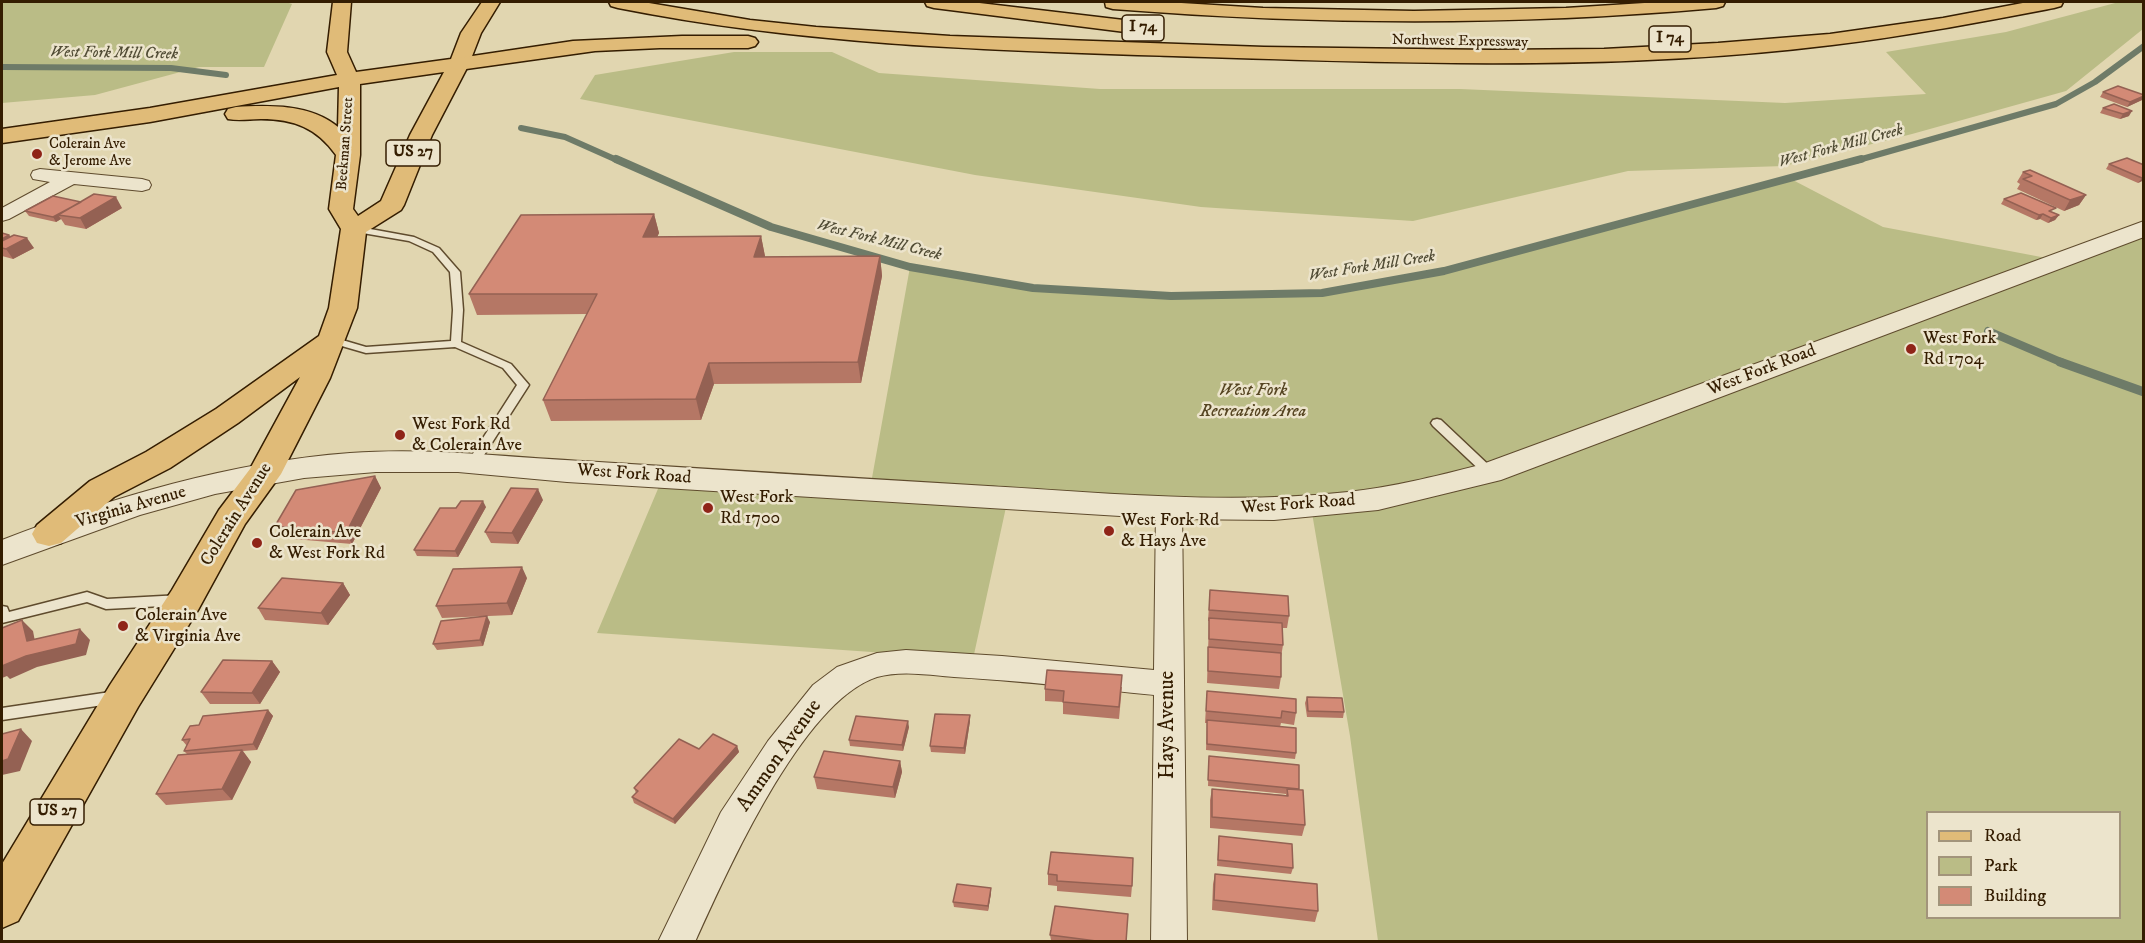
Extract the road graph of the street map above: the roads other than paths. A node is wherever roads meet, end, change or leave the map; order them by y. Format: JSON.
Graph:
{"nodes":[{"id":1,"x":342,"y":2,"type":"edge"},
{"id":2,"x":491,"y":2,"type":"edge"},
{"id":3,"x":618,"y":2,"type":"edge"},
{"id":4,"x":934,"y":2,"type":"edge"},
{"id":5,"x":1098,"y":2,"type":"edge"},
{"id":6,"x":1716,"y":2,"type":"edge"},
{"id":7,"x":1985,"y":2,"type":"edge"},
{"id":8,"x":2054,"y":2,"type":"edge"},
{"id":9,"x":1358,"y":54,"type":"junction"},
{"id":10,"x":459,"y":64,"type":"junction"},
{"id":11,"x":348,"y":79,"type":"junction"},
{"id":12,"x":150,"y":116,"type":"junction"},
{"id":13,"x":2,"y":136,"type":"edge"},
{"id":14,"x":348,"y":155,"type":"junction"},
{"id":15,"x":40,"y":175,"type":"dead end"},
{"id":16,"x":71,"y":178,"type":"junction"},
{"id":17,"x":142,"y":186,"type":"dead end"},
{"id":18,"x":2,"y":215,"type":"edge"},
{"id":19,"x":2144,"y":228,"type":"edge"},
{"id":20,"x":354,"y":229,"type":"junction"},
{"id":21,"x":332,"y":340,"type":"junction"},
{"id":22,"x":456,"y":344,"type":"junction"},
{"id":23,"x":1437,"y":423,"type":"dead end"},
{"id":24,"x":472,"y":463,"type":"junction"},
{"id":25,"x":1490,"y":473,"type":"junction"},
{"id":26,"x":264,"y":474,"type":"junction"},
{"id":27,"x":1169,"y":508,"type":"junction"},
{"id":28,"x":49,"y":534,"type":"junction"},
{"id":29,"x":2,"y":553,"type":"edge"},
{"id":30,"x":185,"y":600,"type":"junction"},
{"id":31,"x":2,"y":611,"type":"edge"},
{"id":32,"x":1169,"y":684,"type":"junction"},
{"id":33,"x":124,"y":696,"type":"junction"},
{"id":34,"x":2,"y":714,"type":"edge"},
{"id":35,"x":2,"y":906,"type":"edge"},
{"id":36,"x":676,"y":942,"type":"edge"},
{"id":37,"x":1169,"y":942,"type":"edge"}],
"edges":[{"from":1,"to":11,"type":"main road","name":"Beekman Street"},
{"from":2,"to":10,"type":"main road","number":"US 27"},
{"from":3,"to":9,"type":"main road"},
{"from":4,"to":7,"type":"main road","name":"Northwest Expressway","number":"I 74"},
{"from":5,"to":6,"type":"main road","name":"Northwest Expressway","number":"I 74"},
{"from":8,"to":9,"type":"main road"},
{"from":9,"to":10,"type":"main road"},
{"from":10,"to":11,"type":"main road"},
{"from":10,"to":20,"type":"main road","number":"US 27"},
{"from":11,"to":12,"type":"main road"},
{"from":11,"to":14,"type":"main road","name":"Beekman Street"},
{"from":12,"to":13,"type":"main road"},
{"from":12,"to":14,"type":"main road"},
{"from":14,"to":20,"type":"main road","name":"Beekman Street"},
{"from":15,"to":16,"type":"street"},
{"from":16,"to":17,"type":"street"},
{"from":16,"to":18,"type":"street"},
{"from":19,"to":25,"type":"street","name":"West Fork Road"},
{"from":20,"to":21,"type":"main road","name":"Colerain Avenue","number":"US 27"},
{"from":20,"to":22,"type":"lane"},
{"from":21,"to":22,"type":"lane"},
{"from":21,"to":26,"type":"main road","name":"Colerain Avenue","number":"US 27"},
{"from":21,"to":28,"type":"main road"},
{"from":22,"to":24,"type":"lane"},
{"from":23,"to":25,"type":"lane"},
{"from":24,"to":26,"type":"street","name":"West Fork Road"},
{"from":24,"to":27,"type":"street","name":"West Fork Road"},
{"from":25,"to":27,"type":"street","name":"West Fork Road"},
{"from":26,"to":28,"type":"street","name":"Virginia Avenue"},
{"from":26,"to":30,"type":"main road","name":"Colerain Avenue","number":"US 27"},
{"from":27,"to":32,"type":"street","name":"Hays Avenue"},
{"from":28,"to":29,"type":"street","name":"Virginia Avenue"},
{"from":30,"to":31,"type":"lane"},
{"from":30,"to":33,"type":"main road","name":"Colerain Avenue","number":"US 27"},
{"from":32,"to":36,"type":"street","name":"Ammon Avenue"},
{"from":32,"to":37,"type":"street","name":"Hays Avenue"},
{"from":33,"to":34,"type":"lane"},
{"from":33,"to":35,"type":"main road","name":"Colerain Avenue","number":"US 27"}]}
